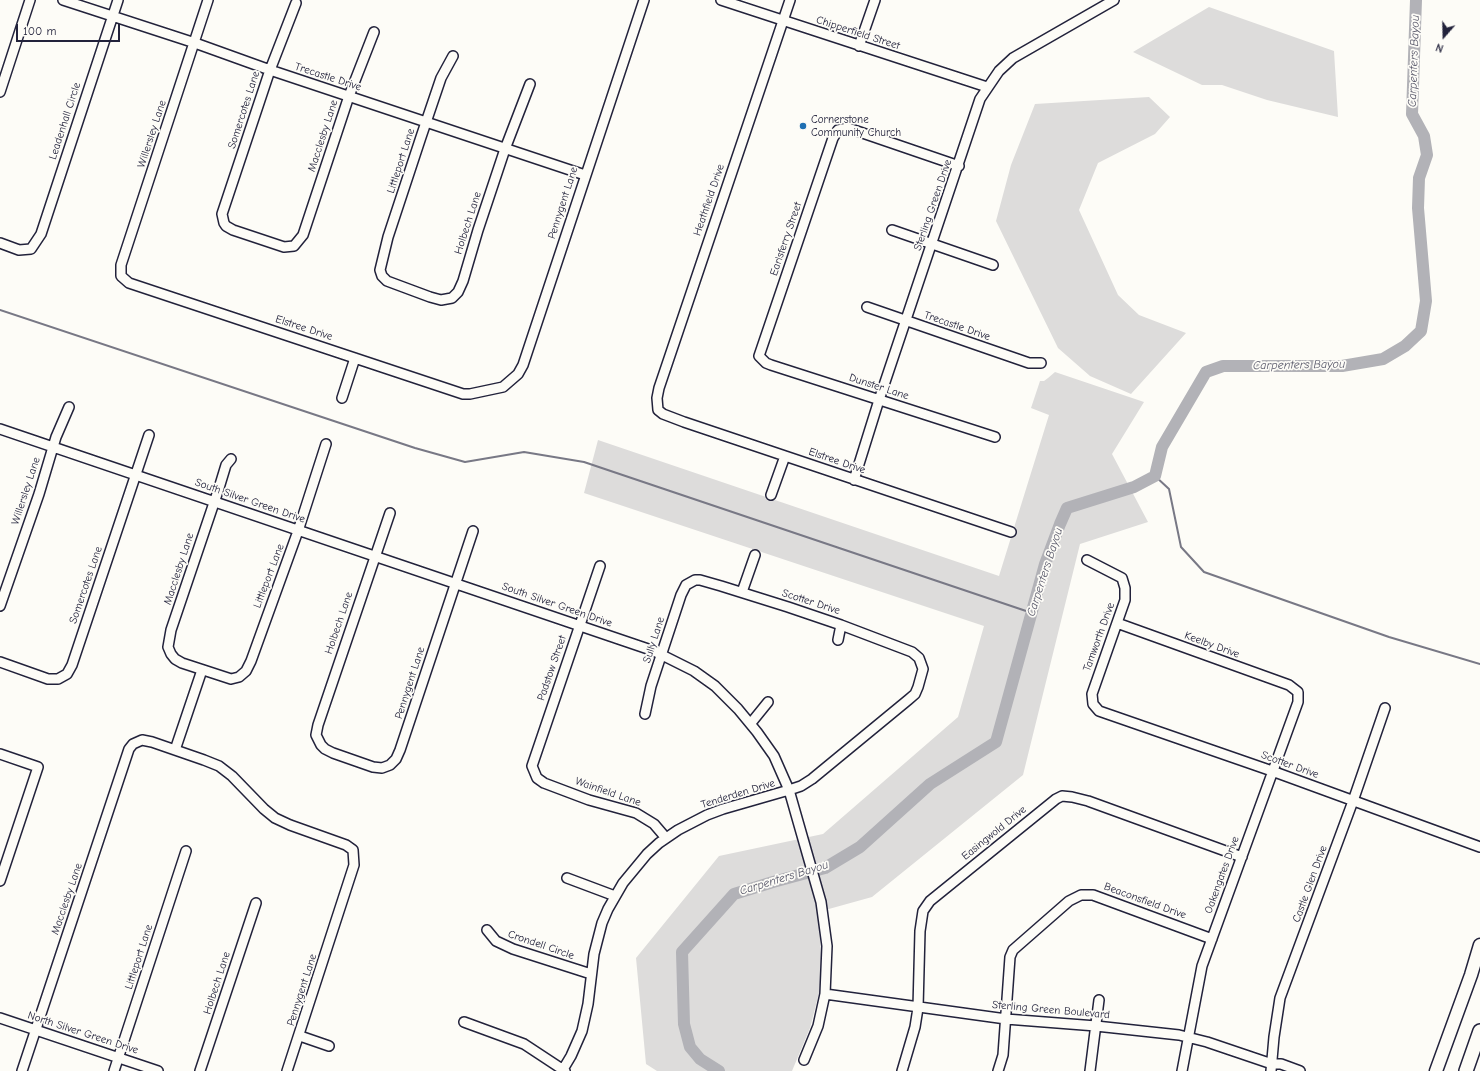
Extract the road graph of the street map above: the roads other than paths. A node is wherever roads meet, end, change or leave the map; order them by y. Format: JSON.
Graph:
{"nodes":[{"id":1,"x":30,"y":0,"type":"edge"},
{"id":2,"x":63,"y":0,"type":"edge"},
{"id":3,"x":118,"y":0,"type":"edge"},
{"id":4,"x":208,"y":0,"type":"edge"},
{"id":5,"x":644,"y":0,"type":"edge"},
{"id":6,"x":721,"y":0,"type":"edge"},
{"id":7,"x":790,"y":0,"type":"edge"},
{"id":8,"x":875,"y":0,"type":"edge"},
{"id":9,"x":1114,"y":0,"type":"edge"},
{"id":10,"x":296,"y":3,"type":"dead end"},
{"id":11,"x":113,"y":16,"type":"junction"},
{"id":12,"x":783,"y":20,"type":"junction"},
{"id":13,"x":374,"y":32,"type":"dead end"},
{"id":14,"x":195,"y":43,"type":"junction"},
{"id":15,"x":859,"y":46,"type":"junction"},
{"id":16,"x":453,"y":56,"type":"dead end"},
{"id":17,"x":270,"y":70,"type":"junction"},
{"id":18,"x":530,"y":84,"type":"dead end"},
{"id":19,"x":988,"y":87,"type":"junction"},
{"id":20,"x":0,"y":92,"type":"edge"},
{"id":21,"x":349,"y":96,"type":"junction"},
{"id":22,"x":426,"y":122,"type":"junction"},
{"id":23,"x":505,"y":149,"type":"junction"},
{"id":24,"x":959,"y":166,"type":"junction"},
{"id":25,"x":585,"y":175,"type":"junction"},
{"id":26,"x":892,"y":230,"type":"dead end"},
{"id":27,"x":0,"y":244,"type":"edge"},
{"id":28,"x":932,"y":244,"type":"junction"},
{"id":29,"x":294,"y":246,"type":"joint"},
{"id":30,"x":993,"y":264,"type":"dead end"},
{"id":31,"x":121,"y":276,"type":"joint"},
{"id":32,"x":382,"y":276,"type":"joint"},
{"id":33,"x":867,"y":307,"type":"dead end"},
{"id":34,"x":906,"y":322,"type":"junction"},
{"id":35,"x":759,"y":356,"type":"joint"},
{"id":36,"x":355,"y":358,"type":"junction"},
{"id":37,"x":1041,"y":362,"type":"dead end"},
{"id":38,"x":482,"y":392,"type":"joint"},
{"id":39,"x":342,"y":398,"type":"dead end"},
{"id":40,"x":879,"y":400,"type":"junction"},
{"id":41,"x":69,"y":407,"type":"dead end"},
{"id":42,"x":658,"y":410,"type":"joint"},
{"id":43,"x":0,"y":429,"type":"edge"},
{"id":44,"x":149,"y":435,"type":"dead end"},
{"id":45,"x":995,"y":437,"type":"dead end"},
{"id":46,"x":326,"y":444,"type":"dead end"},
{"id":47,"x":53,"y":447,"type":"junction"},
{"id":48,"x":785,"y":456,"type":"junction"},
{"id":49,"x":231,"y":459,"type":"dead end"},
{"id":50,"x":135,"y":475,"type":"junction"},
{"id":51,"x":854,"y":480,"type":"junction"},
{"id":52,"x":771,"y":495,"type":"dead end"},
{"id":53,"x":214,"y":501,"type":"junction"},
{"id":54,"x":390,"y":513,"type":"dead end"},
{"id":55,"x":474,"y":530,"type":"dead end"},
{"id":56,"x":298,"y":531,"type":"junction"},
{"id":57,"x":1011,"y":532,"type":"dead end"},
{"id":58,"x":755,"y":555,"type":"dead end"},
{"id":59,"x":374,"y":556,"type":"junction"},
{"id":60,"x":1087,"y":560,"type":"dead end"},
{"id":61,"x":600,"y":566,"type":"dead end"},
{"id":62,"x":694,"y":580,"type":"joint"},
{"id":63,"x":456,"y":583,"type":"junction"},
{"id":64,"x":742,"y":592,"type":"junction"},
{"id":65,"x":0,"y":606,"type":"edge"},
{"id":66,"x":1117,"y":623,"type":"junction"},
{"id":67,"x":579,"y":625,"type":"junction"},
{"id":68,"x":841,"y":625,"type":"junction"},
{"id":69,"x":838,"y":640,"type":"dead end"},
{"id":70,"x":662,"y":654,"type":"junction"},
{"id":71,"x":917,"y":656,"type":"joint"},
{"id":72,"x":0,"y":662,"type":"edge"},
{"id":73,"x":202,"y":670,"type":"junction"},
{"id":74,"x":1298,"y":692,"type":"joint"},
{"id":75,"x":768,"y":702,"type":"dead end"},
{"id":76,"x":1093,"y":704,"type":"joint"},
{"id":77,"x":1386,"y":708,"type":"dead end"},
{"id":78,"x":645,"y":714,"type":"dead end"},
{"id":79,"x":751,"y":724,"type":"junction"},
{"id":80,"x":319,"y":741,"type":"joint"},
{"id":81,"x":175,"y":750,"type":"junction"},
{"id":82,"x":0,"y":754,"type":"edge"},
{"id":83,"x":1272,"y":771,"type":"junction"},
{"id":84,"x":537,"y":778,"type":"joint"},
{"id":85,"x":789,"y":790,"type":"junction"},
{"id":86,"x":1353,"y":801,"type":"junction"},
{"id":87,"x":666,"y":838,"type":"junction"},
{"id":88,"x":1480,"y":847,"type":"edge"},
{"id":89,"x":186,"y":851,"type":"dead end"},
{"id":90,"x":1242,"y":857,"type":"junction"},
{"id":91,"x":566,"y":878,"type":"dead end"},
{"id":92,"x":0,"y":881,"type":"edge"},
{"id":93,"x":615,"y":896,"type":"junction"},
{"id":94,"x":256,"y":903,"type":"dead end"},
{"id":95,"x":487,"y":930,"type":"dead end"},
{"id":96,"x":1212,"y":939,"type":"junction"},
{"id":97,"x":1480,"y":945,"type":"edge"},
{"id":98,"x":591,"y":974,"type":"junction"},
{"id":99,"x":825,"y":994,"type":"junction"},
{"id":100,"x":1099,"y":1000,"type":"dead end"},
{"id":101,"x":918,"y":1008,"type":"junction"},
{"id":102,"x":0,"y":1018,"type":"edge"},
{"id":103,"x":1006,"y":1019,"type":"junction"},
{"id":104,"x":464,"y":1022,"type":"dead end"},
{"id":105,"x":1096,"y":1026,"type":"junction"},
{"id":106,"x":35,"y":1031,"type":"junction"},
{"id":107,"x":1480,"y":1031,"type":"edge"},
{"id":108,"x":300,"y":1036,"type":"junction"},
{"id":109,"x":1189,"y":1037,"type":"junction"},
{"id":110,"x":329,"y":1046,"type":"dead end"},
{"id":111,"x":118,"y":1058,"type":"junction"},
{"id":112,"x":804,"y":1060,"type":"dead end"},
{"id":113,"x":1273,"y":1069,"type":"edge"},
{"id":114,"x":22,"y":1071,"type":"edge"},
{"id":115,"x":114,"y":1071,"type":"edge"},
{"id":116,"x":158,"y":1071,"type":"edge"},
{"id":117,"x":200,"y":1071,"type":"edge"},
{"id":118,"x":287,"y":1071,"type":"edge"},
{"id":119,"x":564,"y":1071,"type":"edge"},
{"id":120,"x":902,"y":1071,"type":"edge"},
{"id":121,"x":998,"y":1071,"type":"edge"},
{"id":122,"x":1090,"y":1071,"type":"edge"},
{"id":123,"x":1182,"y":1071,"type":"edge"},
{"id":124,"x":1300,"y":1071,"type":"edge"},
{"id":125,"x":1436,"y":1071,"type":"edge"},
{"id":126,"x":1466,"y":1071,"type":"edge"}],
"edges":[{"from":1,"to":20,"type":"street"},
{"from":2,"to":11,"type":"street","name":"Trecastle Drive"},
{"from":3,"to":11,"type":"street","name":"Leadenhall Circle"},
{"from":4,"to":14,"type":"street","name":"Willersley Lane"},
{"from":5,"to":25,"type":"street","name":"Pennygent Lane"},
{"from":6,"to":12,"type":"street","name":"Chipperfield Street"},
{"from":7,"to":12,"type":"street","name":"Heathfield Drive"},
{"from":8,"to":15,"type":"street"},
{"from":9,"to":19,"type":"street","name":"Sterling Green Drive"},
{"from":10,"to":17,"type":"street","name":"Somercotes Lane"},
{"from":11,"to":14,"type":"street","name":"Trecastle Drive"},
{"from":11,"to":27,"type":"street","name":"Leadenhall Circle"},
{"from":12,"to":15,"type":"street","name":"Chipperfield Street"},
{"from":12,"to":42,"type":"street","name":"Heathfield Drive"},
{"from":13,"to":21,"type":"street","name":"Macclesby Lane"},
{"from":14,"to":17,"type":"street","name":"Trecastle Drive"},
{"from":14,"to":31,"type":"street","name":"Willersley Lane"},
{"from":15,"to":19,"type":"street","name":"Chipperfield Street"},
{"from":16,"to":22,"type":"street","name":"Littleport Lane"},
{"from":17,"to":21,"type":"street","name":"Trecastle Drive"},
{"from":17,"to":29,"type":"street","name":"Somercotes Lane"},
{"from":18,"to":23,"type":"street","name":"Holbech Lane"},
{"from":19,"to":24,"type":"street","name":"Sterling Green Drive"},
{"from":21,"to":22,"type":"street","name":"Trecastle Drive"},
{"from":21,"to":29,"type":"street","name":"Macclesby Lane"},
{"from":22,"to":23,"type":"street","name":"Trecastle Drive"},
{"from":22,"to":32,"type":"street","name":"Littleport Lane"},
{"from":23,"to":25,"type":"street","name":"Trecastle Drive"},
{"from":23,"to":32,"type":"street","name":"Holbech Lane"},
{"from":24,"to":28,"type":"street","name":"Sterling Green Drive"},
{"from":24,"to":35,"type":"street","name":"Earlsferry Street"},
{"from":25,"to":38,"type":"street","name":"Pennygent Lane"},
{"from":26,"to":28,"type":"street"},
{"from":28,"to":30,"type":"street"},
{"from":28,"to":34,"type":"street","name":"Sterling Green Drive"},
{"from":31,"to":36,"type":"street","name":"Elstree Drive"},
{"from":33,"to":34,"type":"street","name":"Trecastle Drive"},
{"from":34,"to":37,"type":"street","name":"Trecastle Drive"},
{"from":34,"to":40,"type":"street","name":"Sterling Green Drive"},
{"from":35,"to":40,"type":"street","name":"Dunster Lane"},
{"from":36,"to":38,"type":"street","name":"Elstree Drive"},
{"from":36,"to":39,"type":"street"},
{"from":40,"to":45,"type":"street","name":"Dunster Lane"},
{"from":40,"to":51,"type":"street","name":"Sterling Green Drive"},
{"from":41,"to":47,"type":"street","name":"Willersley Lane"},
{"from":42,"to":48,"type":"street","name":"Elstree Drive"},
{"from":43,"to":47,"type":"street","name":"South Silver Green Drive"},
{"from":44,"to":50,"type":"street","name":"Somercotes Lane"},
{"from":46,"to":56,"type":"street","name":"Littleport Lane"},
{"from":47,"to":50,"type":"street","name":"South Silver Green Drive"},
{"from":47,"to":65,"type":"street","name":"Willersley Lane"},
{"from":48,"to":51,"type":"street","name":"Elstree Drive"},
{"from":48,"to":52,"type":"street"},
{"from":49,"to":53,"type":"street","name":"Macclesby Lane"},
{"from":50,"to":53,"type":"street","name":"South Silver Green Drive"},
{"from":50,"to":72,"type":"street","name":"Somercotes Lane"},
{"from":51,"to":57,"type":"street","name":"Elstree Drive"},
{"from":53,"to":56,"type":"street","name":"South Silver Green Drive"},
{"from":53,"to":73,"type":"street","name":"Macclesby Lane"},
{"from":54,"to":59,"type":"street","name":"Holbech Lane"},
{"from":55,"to":63,"type":"street","name":"Pennygent Lane"},
{"from":56,"to":59,"type":"street","name":"South Silver Green Drive"},
{"from":56,"to":73,"type":"street","name":"Littleport Lane"},
{"from":58,"to":64,"type":"street"},
{"from":59,"to":63,"type":"street","name":"South Silver Green Drive"},
{"from":59,"to":80,"type":"street","name":"Holbech Lane"},
{"from":60,"to":66,"type":"street","name":"Tamworth Drive"},
{"from":61,"to":67,"type":"street","name":"Padstow Street"},
{"from":62,"to":64,"type":"street","name":"Scotter Drive"},
{"from":62,"to":70,"type":"street","name":"Sully Lane"},
{"from":63,"to":67,"type":"street","name":"South Silver Green Drive"},
{"from":63,"to":80,"type":"street","name":"Pennygent Lane"},
{"from":64,"to":68,"type":"street","name":"Scotter Drive"},
{"from":66,"to":74,"type":"street","name":"Keelby Drive"},
{"from":66,"to":76,"type":"street","name":"Tamworth Drive"},
{"from":67,"to":70,"type":"street","name":"South Silver Green Drive"},
{"from":67,"to":84,"type":"street","name":"Padstow Street"},
{"from":68,"to":69,"type":"street"},
{"from":68,"to":71,"type":"street","name":"Scotter Drive"},
{"from":70,"to":78,"type":"street","name":"Sully Lane"},
{"from":70,"to":79,"type":"street","name":"South Silver Green Drive"},
{"from":71,"to":85,"type":"street","name":"Tenderden Drive"},
{"from":73,"to":81,"type":"street"},
{"from":74,"to":83,"type":"street","name":"Oakengates Drive"},
{"from":75,"to":79,"type":"street"},
{"from":76,"to":83,"type":"street","name":"Scotter Drive"},
{"from":77,"to":86,"type":"street","name":"Castle Glen Drive"},
{"from":79,"to":85,"type":"street","name":"South Silver Green Drive"},
{"from":81,"to":106,"type":"street","name":"Macclesby Lane"},
{"from":81,"to":108,"type":"street","name":"Pennygent Lane"},
{"from":82,"to":92,"type":"street"},
{"from":83,"to":86,"type":"street","name":"Scotter Drive"},
{"from":83,"to":90,"type":"street","name":"Oakengates Drive"},
{"from":84,"to":87,"type":"street","name":"Wainfield Lane"},
{"from":85,"to":87,"type":"street","name":"Tenderden Drive"},
{"from":85,"to":99,"type":"street","name":"South Silver Green Drive"},
{"from":86,"to":88,"type":"street","name":"Scotter Drive"},
{"from":86,"to":113,"type":"street","name":"Castle Glen Drive"},
{"from":87,"to":93,"type":"street","name":"Tenderden Drive"},
{"from":89,"to":111,"type":"street","name":"Littleport Lane"},
{"from":90,"to":96,"type":"street","name":"Oakengates Drive"},
{"from":90,"to":101,"type":"street","name":"Easingwold Drive"},
{"from":91,"to":93,"type":"street"},
{"from":93,"to":98,"type":"street","name":"Tenderden Drive"},
{"from":94,"to":117,"type":"street","name":"Holbech Lane"},
{"from":95,"to":98,"type":"street","name":"Crondell Circle"},
{"from":96,"to":103,"type":"street","name":"Beaconsfield Drive"},
{"from":96,"to":109,"type":"street","name":"Oakengates Drive"},
{"from":97,"to":125,"type":"main road"},
{"from":98,"to":119,"type":"street","name":"Tenderden Drive"},
{"from":99,"to":101,"type":"street","name":"Sterling Green Boulevard"},
{"from":99,"to":112,"type":"street","name":"South Silver Green Drive"},
{"from":100,"to":105,"type":"street"},
{"from":101,"to":103,"type":"street","name":"Sterling Green Boulevard"},
{"from":101,"to":120,"type":"street","name":"Easingwold Drive"},
{"from":102,"to":106,"type":"street","name":"North Silver Green Drive"},
{"from":103,"to":105,"type":"street","name":"Sterling Green Boulevard"},
{"from":103,"to":121,"type":"street","name":"Beaconsfield Drive"},
{"from":104,"to":119,"type":"street"},
{"from":105,"to":109,"type":"street","name":"Sterling Green Boulevard"},
{"from":105,"to":122,"type":"street"},
{"from":106,"to":111,"type":"street","name":"North Silver Green Drive"},
{"from":106,"to":114,"type":"street","name":"Macclesby Lane"},
{"from":107,"to":126,"type":"highway"},
{"from":108,"to":110,"type":"street"},
{"from":108,"to":118,"type":"street","name":"Pennygent Lane"},
{"from":109,"to":113,"type":"street","name":"Sterling Green Boulevard"},
{"from":109,"to":123,"type":"street","name":"Oakengates Drive"},
{"from":111,"to":115,"type":"street","name":"Littleport Lane"},
{"from":111,"to":116,"type":"street","name":"North Silver Green Drive"},
{"from":113,"to":124,"type":"street","name":"Sterling Green Boulevard"}]}
